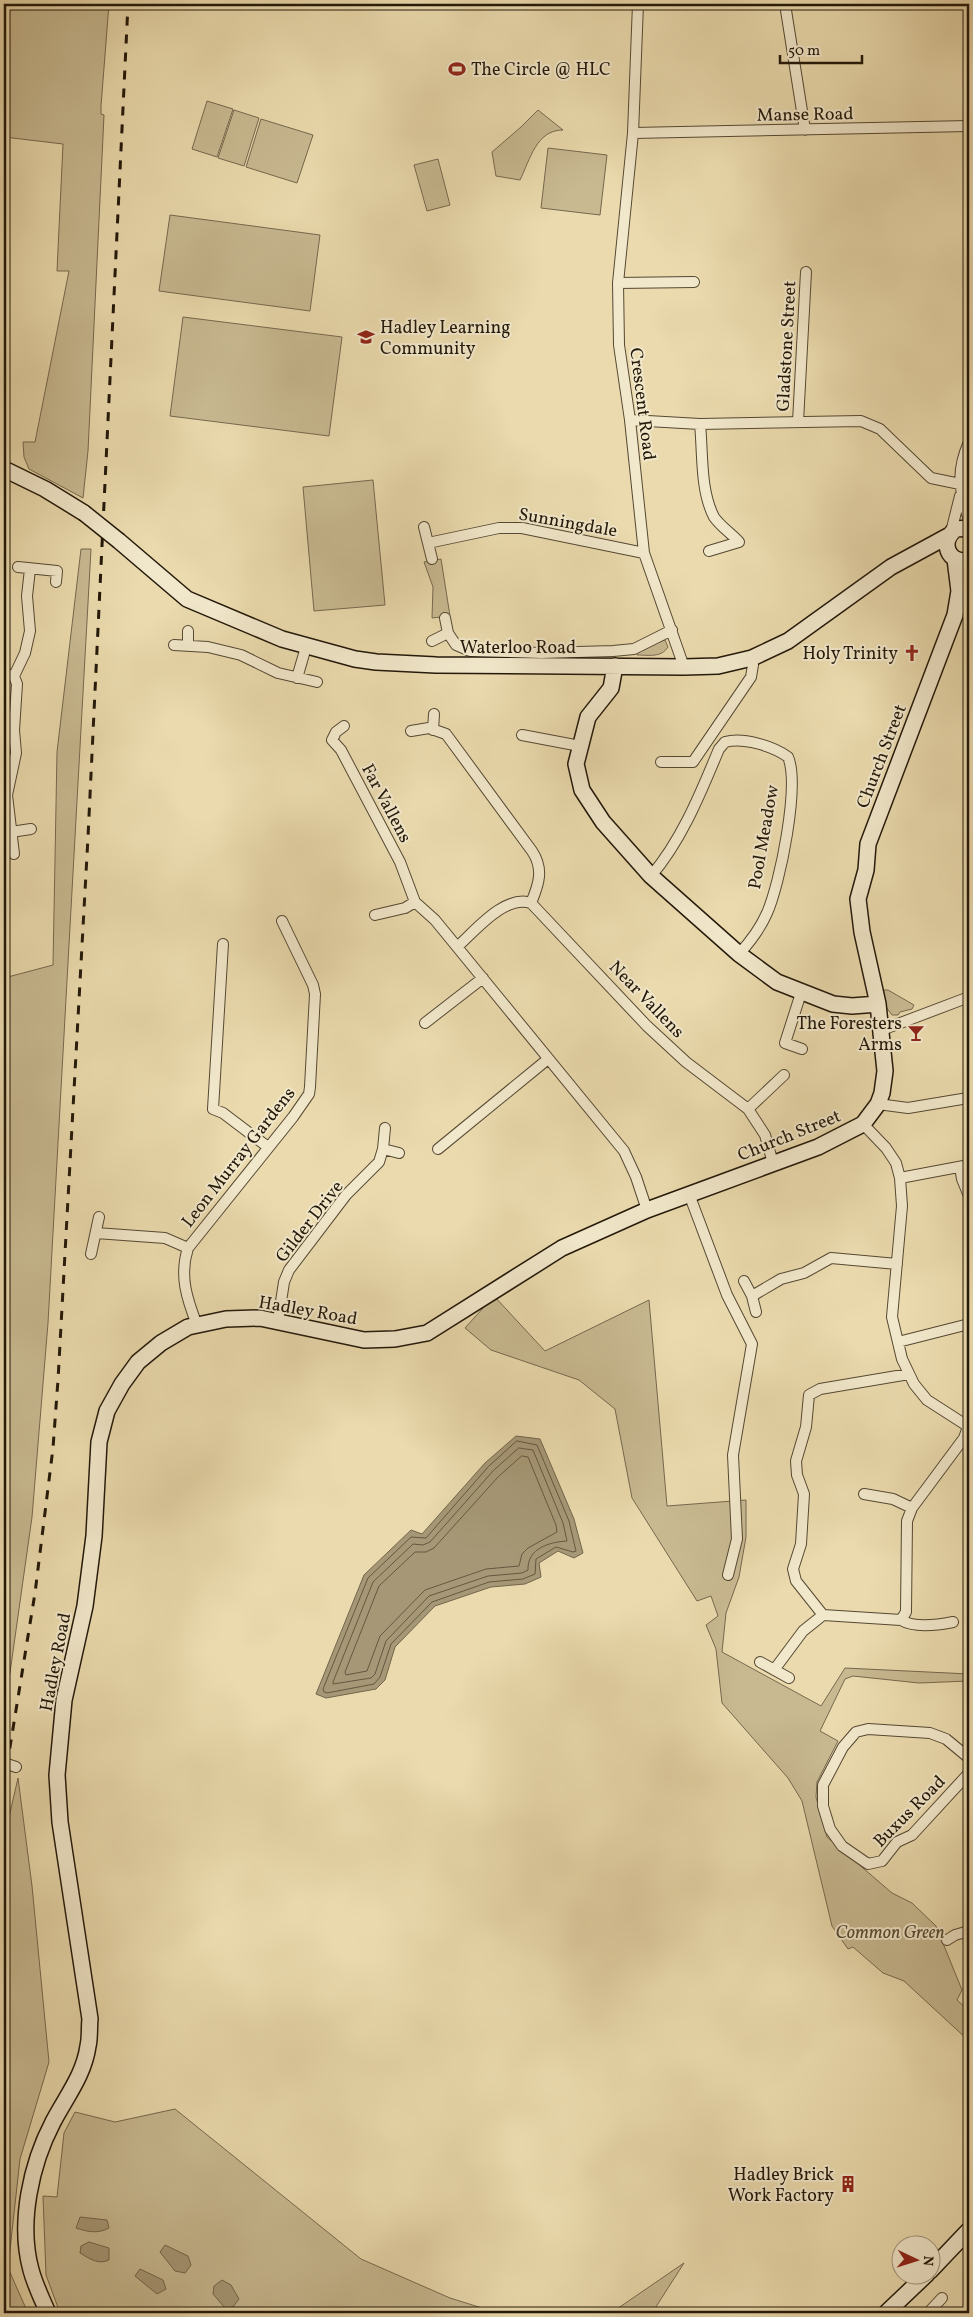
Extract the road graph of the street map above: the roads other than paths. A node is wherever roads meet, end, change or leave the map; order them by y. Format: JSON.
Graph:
{"nodes":[{"id":1,"x":638,"y":4,"type":"edge"},
{"id":2,"x":785,"y":4,"type":"edge"},
{"id":3,"x":969,"y":126,"type":"edge"},
{"id":4,"x":805,"y":130,"type":"junction"},
{"id":5,"x":635,"y":135,"type":"junction"},
{"id":6,"x":806,"y":272,"type":"dead end"},
{"id":7,"x":694,"y":282,"type":"dead end"},
{"id":8,"x":618,"y":283,"type":"junction"},
{"id":9,"x":630,"y":420,"type":"junction"},
{"id":10,"x":798,"y":422,"type":"junction"},
{"id":11,"x":700,"y":424,"type":"junction"},
{"id":12,"x":969,"y":442,"type":"edge"},
{"id":13,"x":4,"y":469,"type":"edge"},
{"id":14,"x":960,"y":484,"type":"junction"},
{"id":15,"x":960,"y":495,"type":"junction"},
{"id":16,"x":969,"y":520,"type":"edge"},
{"id":17,"x":424,"y":527,"type":"dead end"},
{"id":18,"x":969,"y":528,"type":"edge"},
{"id":19,"x":950,"y":534,"type":"junction"},
{"id":20,"x":428,"y":543,"type":"junction"},
{"id":21,"x":709,"y":551,"type":"dead end"},
{"id":22,"x":644,"y":553,"type":"junction"},
{"id":23,"x":918,"y":553,"type":"junction"},
{"id":24,"x":432,"y":559,"type":"dead end"},
{"id":25,"x":959,"y":559,"type":"edge"},
{"id":26,"x":18,"y":567,"type":"dead end"},
{"id":27,"x":30,"y":568,"type":"junction"},
{"id":28,"x":56,"y":582,"type":"dead end"},
{"id":29,"x":446,"y":618,"type":"dead end"},
{"id":30,"x":672,"y":630,"type":"junction"},
{"id":31,"x":188,"y":631,"type":"dead end"},
{"id":32,"x":448,"y":633,"type":"junction"},
{"id":33,"x":432,"y":641,"type":"dead end"},
{"id":34,"x":174,"y":645,"type":"dead end"},
{"id":35,"x":188,"y":646,"type":"junction"},
{"id":36,"x":306,"y":647,"type":"junction"},
{"id":37,"x":752,"y":658,"type":"junction"},
{"id":38,"x":614,"y":666,"type":"junction"},
{"id":39,"x":684,"y":667,"type":"junction"},
{"id":40,"x":9,"y":676,"type":"edge"},
{"id":41,"x":297,"y":678,"type":"junction"},
{"id":42,"x":317,"y":682,"type":"dead end"},
{"id":43,"x":434,"y":714,"type":"dead end"},
{"id":44,"x":344,"y":726,"type":"dead end"},
{"id":45,"x":433,"y":730,"type":"junction"},
{"id":46,"x":410,"y":731,"type":"dead end"},
{"id":47,"x":522,"y":735,"type":"dead end"},
{"id":48,"x":580,"y":746,"type":"junction"},
{"id":49,"x":661,"y":762,"type":"dead end"},
{"id":50,"x":31,"y":829,"type":"dead end"},
{"id":51,"x":11,"y":832,"type":"junction"},
{"id":52,"x":14,"y":854,"type":"dead end"},
{"id":53,"x":651,"y":876,"type":"junction"},
{"id":54,"x":415,"y":902,"type":"junction"},
{"id":55,"x":531,"y":902,"type":"junction"},
{"id":56,"x":375,"y":915,"type":"dead end"},
{"id":57,"x":282,"y":921,"type":"dead end"},
{"id":58,"x":223,"y":944,"type":"dead end"},
{"id":59,"x":457,"y":947,"type":"junction"},
{"id":60,"x":739,"y":954,"type":"junction"},
{"id":61,"x":483,"y":978,"type":"junction"},
{"id":62,"x":801,"y":993,"type":"junction"},
{"id":63,"x":969,"y":997,"type":"edge"},
{"id":64,"x":878,"y":1004,"type":"junction"},
{"id":65,"x":426,"y":1023,"type":"dead end"},
{"id":66,"x":882,"y":1030,"type":"junction"},
{"id":67,"x":802,"y":1049,"type":"dead end"},
{"id":68,"x":548,"y":1059,"type":"junction"},
{"id":69,"x":784,"y":1075,"type":"dead end"},
{"id":70,"x":968,"y":1098,"type":"dead end"},
{"id":71,"x":878,"y":1104,"type":"junction"},
{"id":72,"x":748,"y":1109,"type":"junction"},
{"id":73,"x":863,"y":1124,"type":"junction"},
{"id":74,"x":385,"y":1128,"type":"dead end"},
{"id":75,"x":268,"y":1147,"type":"junction"},
{"id":76,"x":383,"y":1149,"type":"junction"},
{"id":77,"x":438,"y":1149,"type":"dead end"},
{"id":78,"x":399,"y":1153,"type":"dead end"},
{"id":79,"x":773,"y":1163,"type":"junction"},
{"id":80,"x":965,"y":1166,"type":"edge"},
{"id":81,"x":900,"y":1178,"type":"junction"},
{"id":82,"x":689,"y":1194,"type":"junction"},
{"id":83,"x":969,"y":1196,"type":"edge"},
{"id":84,"x":647,"y":1210,"type":"junction"},
{"id":85,"x":99,"y":1217,"type":"dead end"},
{"id":86,"x":96,"y":1233,"type":"junction"},
{"id":87,"x":188,"y":1248,"type":"junction"},
{"id":88,"x":91,"y":1254,"type":"dead end"},
{"id":89,"x":897,"y":1264,"type":"junction"},
{"id":90,"x":744,"y":1281,"type":"dead end"},
{"id":91,"x":752,"y":1296,"type":"junction"},
{"id":92,"x":467,"y":1306,"type":"joint"},
{"id":93,"x":756,"y":1312,"type":"dead end"},
{"id":94,"x":278,"y":1321,"type":"junction"},
{"id":95,"x":969,"y":1324,"type":"edge"},
{"id":96,"x":197,"y":1325,"type":"junction"},
{"id":97,"x":898,"y":1342,"type":"junction"},
{"id":98,"x":909,"y":1374,"type":"junction"},
{"id":99,"x":969,"y":1427,"type":"edge"},
{"id":100,"x":864,"y":1494,"type":"dead end"},
{"id":101,"x":912,"y":1508,"type":"junction"},
{"id":102,"x":728,"y":1575,"type":"dead end"},
{"id":103,"x":823,"y":1615,"type":"junction"},
{"id":104,"x":901,"y":1620,"type":"junction"},
{"id":105,"x":953,"y":1622,"type":"dead end"},
{"id":106,"x":760,"y":1662,"type":"dead end"},
{"id":107,"x":774,"y":1670,"type":"junction"},
{"id":108,"x":789,"y":1678,"type":"dead end"},
{"id":109,"x":969,"y":1758,"type":"edge"},
{"id":110,"x":4,"y":1763,"type":"edge"},
{"id":111,"x":16,"y":1767,"type":"dead end"},
{"id":112,"x":969,"y":1773,"type":"edge"},
{"id":113,"x":969,"y":1931,"type":"edge"},
{"id":114,"x":947,"y":1940,"type":"dead end"},
{"id":115,"x":969,"y":2230,"type":"edge"},
{"id":116,"x":940,"y":2260,"type":"edge"},
{"id":117,"x":916,"y":2284,"type":"edge"},
{"id":118,"x":942,"y":2298,"type":"dead end"},
{"id":119,"x":932,"y":2312,"type":"edge"},
{"id":120,"x":48,"y":2313,"type":"edge"},
{"id":121,"x":886,"y":2313,"type":"edge"}],
"edges":[{"from":1,"to":5,"type":"street","name":"Crescent Road"},
{"from":2,"to":4,"type":"street"},
{"from":3,"to":4,"type":"street","name":"Manse Road"},
{"from":4,"to":5,"type":"street","name":"Manse Road"},
{"from":5,"to":8,"type":"street","name":"Crescent Road"},
{"from":6,"to":10,"type":"street","name":"Gladstone Street"},
{"from":7,"to":8,"type":"street"},
{"from":8,"to":9,"type":"street","name":"Crescent Road"},
{"from":9,"to":11,"type":"street","name":"Gladstone Street"},
{"from":9,"to":22,"type":"street","name":"Crescent Road"},
{"from":10,"to":11,"type":"street","name":"Gladstone Street"},
{"from":10,"to":14,"type":"street","name":"Gladstone Street"},
{"from":11,"to":21,"type":"street"},
{"from":12,"to":14,"type":"street"},
{"from":13,"to":36,"type":"street","name":"Waterloo Road","bridge":true},
{"from":14,"to":15,"type":"street"},
{"from":15,"to":16,"type":"street"},
{"from":15,"to":19,"type":"street"},
{"from":17,"to":20,"type":"street"},
{"from":18,"to":19,"type":"street","name":"Waterloo Road"},
{"from":19,"to":23,"type":"street","name":"Waterloo Road"},
{"from":19,"to":25,"type":"street","name":"Church Street"},
{"from":20,"to":22,"type":"street","name":"Sunningdale"},
{"from":20,"to":24,"type":"street"},
{"from":22,"to":30,"type":"street","name":"Crescent Road"},
{"from":23,"to":25,"type":"street"},
{"from":23,"to":37,"type":"street","name":"Waterloo Road"},
{"from":25,"to":64,"type":"street","name":"Church Street"},
{"from":26,"to":27,"type":"street"},
{"from":27,"to":28,"type":"street"},
{"from":27,"to":40,"type":"street"},
{"from":29,"to":32,"type":"street"},
{"from":30,"to":32,"type":"street"},
{"from":30,"to":39,"type":"street","name":"Crescent Road"},
{"from":31,"to":35,"type":"street"},
{"from":32,"to":33,"type":"street"},
{"from":34,"to":35,"type":"street"},
{"from":35,"to":41,"type":"street"},
{"from":36,"to":38,"type":"street","name":"Waterloo Road"},
{"from":36,"to":41,"type":"street"},
{"from":37,"to":39,"type":"street","name":"Waterloo Road"},
{"from":37,"to":49,"type":"street"},
{"from":38,"to":39,"type":"street","name":"Waterloo Road"},
{"from":38,"to":48,"type":"street"},
{"from":40,"to":51,"type":"street"},
{"from":41,"to":42,"type":"street"},
{"from":43,"to":45,"type":"street"},
{"from":44,"to":54,"type":"street","name":"Far Vallens"},
{"from":45,"to":46,"type":"street"},
{"from":45,"to":55,"type":"street"},
{"from":47,"to":48,"type":"street"},
{"from":48,"to":53,"type":"street"},
{"from":50,"to":51,"type":"street"},
{"from":51,"to":52,"type":"street"},
{"from":53,"to":60,"type":"street"},
{"from":53,"to":60,"type":"street","name":"Pool Meadow"},
{"from":54,"to":56,"type":"street"},
{"from":54,"to":59,"type":"street","name":"Far Vallens"},
{"from":55,"to":59,"type":"street"},
{"from":55,"to":72,"type":"street","name":"Near Vallens"},
{"from":57,"to":75,"type":"street","name":"Leon Murray Gardens"},
{"from":58,"to":75,"type":"street"},
{"from":59,"to":61,"type":"street","name":"Far Vallens"},
{"from":60,"to":62,"type":"street"},
{"from":61,"to":65,"type":"street"},
{"from":61,"to":68,"type":"street","name":"Far Vallens"},
{"from":62,"to":64,"type":"street"},
{"from":62,"to":67,"type":"street"},
{"from":63,"to":66,"type":"street"},
{"from":64,"to":66,"type":"street","name":"Church Street"},
{"from":66,"to":71,"type":"street","name":"Church Street"},
{"from":68,"to":77,"type":"street"},
{"from":68,"to":84,"type":"street","name":"Far Vallens"},
{"from":69,"to":72,"type":"street"},
{"from":70,"to":71,"type":"street"},
{"from":71,"to":73,"type":"street","name":"Church Street"},
{"from":72,"to":79,"type":"street","name":"Near Vallens"},
{"from":73,"to":79,"type":"street","name":"Church Street"},
{"from":73,"to":81,"type":"street"},
{"from":74,"to":76,"type":"street","name":"Gilder Drive"},
{"from":75,"to":87,"type":"street","name":"Leon Murray Gardens"},
{"from":76,"to":78,"type":"street"},
{"from":76,"to":94,"type":"street","name":"Gilder Drive"},
{"from":79,"to":82,"type":"street","name":"Church Street"},
{"from":80,"to":81,"type":"street"},
{"from":80,"to":83,"type":"street"},
{"from":81,"to":89,"type":"street"},
{"from":82,"to":84,"type":"street","name":"Church Street"},
{"from":82,"to":102,"type":"street"},
{"from":84,"to":92,"type":"street","name":"Church Street"},
{"from":85,"to":86,"type":"street"},
{"from":86,"to":87,"type":"street"},
{"from":86,"to":88,"type":"street"},
{"from":87,"to":96,"type":"street","name":"Leon Murray Gardens"},
{"from":89,"to":91,"type":"street"},
{"from":89,"to":97,"type":"street"},
{"from":90,"to":91,"type":"street"},
{"from":91,"to":93,"type":"street"},
{"from":92,"to":94,"type":"street","name":"Hadley Road"},
{"from":94,"to":96,"type":"street","name":"Hadley Road"},
{"from":95,"to":97,"type":"street"},
{"from":96,"to":120,"type":"street","name":"Hadley Road"},
{"from":97,"to":98,"type":"street"},
{"from":98,"to":99,"type":"street"},
{"from":98,"to":103,"type":"street"},
{"from":99,"to":101,"type":"street"},
{"from":100,"to":101,"type":"street"},
{"from":101,"to":104,"type":"street"},
{"from":103,"to":104,"type":"street"},
{"from":103,"to":107,"type":"street"},
{"from":104,"to":105,"type":"street"},
{"from":106,"to":107,"type":"street"},
{"from":107,"to":108,"type":"street"},
{"from":109,"to":112,"type":"street","name":"Buxus Road"},
{"from":110,"to":111,"type":"street"},
{"from":113,"to":114,"type":"street"},
{"from":115,"to":116,"type":"street"},
{"from":117,"to":121,"type":"street"},
{"from":118,"to":119,"type":"street"}]}
